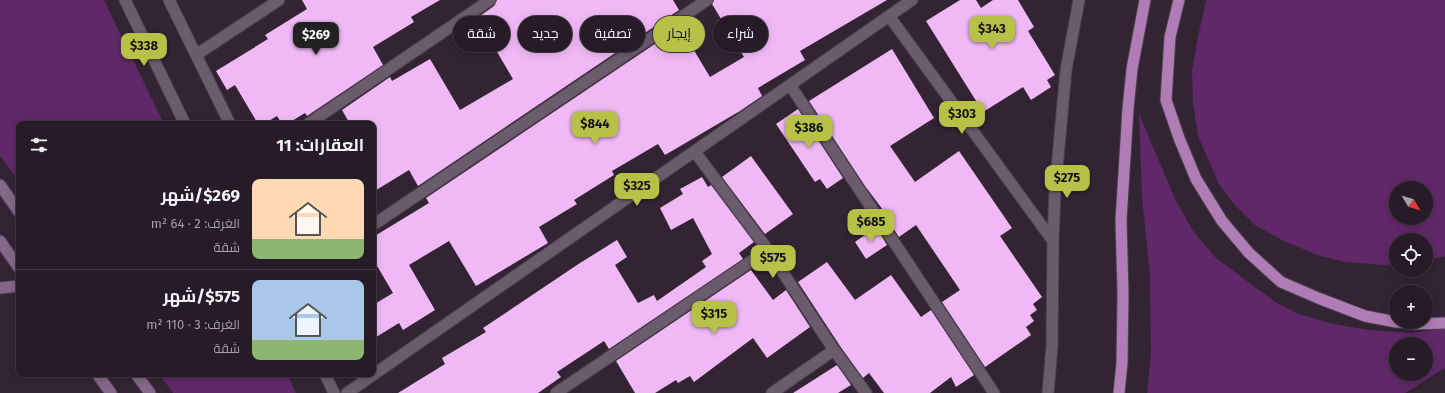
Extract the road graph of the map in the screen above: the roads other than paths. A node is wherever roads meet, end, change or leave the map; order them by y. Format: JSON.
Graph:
{"nodes":[{"id":1,"x":125,"y":0,"type":"edge"},
{"id":2,"x":169,"y":0,"type":"edge"},
{"id":3,"x":279,"y":0,"type":"edge"},
{"id":4,"x":490,"y":0,"type":"edge"},
{"id":5,"x":707,"y":0,"type":"edge"},
{"id":6,"x":912,"y":0,"type":"edge"},
{"id":7,"x":1079,"y":0,"type":"edge"},
{"id":8,"x":1145,"y":0,"type":"edge"},
{"id":9,"x":1179,"y":0,"type":"edge"},
{"id":10,"x":889,"y":16,"type":"junction"},
{"id":11,"x":196,"y":55,"type":"junction"},
{"id":12,"x":790,"y":85,"type":"junction"},
{"id":13,"x":184,"y":121,"type":"edge"},
{"id":14,"x":229,"y":121,"type":"edge"},
{"id":15,"x":312,"y":121,"type":"edge"},
{"id":16,"x":695,"y":152,"type":"junction"},
{"id":17,"x":0,"y":185,"type":"edge"},
{"id":18,"x":16,"y":208,"type":"edge"},
{"id":19,"x":376,"y":224,"type":"edge"},
{"id":20,"x":0,"y":240,"type":"edge"},
{"id":21,"x":1053,"y":241,"type":"junction"},
{"id":22,"x":768,"y":250,"type":"junction"},
{"id":23,"x":16,"y":264,"type":"edge"},
{"id":24,"x":16,"y":286,"type":"edge"},
{"id":25,"x":0,"y":288,"type":"edge"},
{"id":26,"x":1389,"y":320,"type":"edge"},
{"id":27,"x":1433,"y":323,"type":"edge"},
{"id":28,"x":1445,"y":323,"type":"edge"},
{"id":29,"x":834,"y":350,"type":"junction"},
{"id":30,"x":376,"y":374,"type":"edge"},
{"id":31,"x":99,"y":377,"type":"edge"},
{"id":32,"x":138,"y":377,"type":"edge"},
{"id":33,"x":326,"y":377,"type":"edge"},
{"id":34,"x":371,"y":377,"type":"edge"},
{"id":35,"x":110,"y":393,"type":"edge"},
{"id":36,"x":150,"y":393,"type":"edge"},
{"id":37,"x":334,"y":393,"type":"edge"},
{"id":38,"x":348,"y":393,"type":"edge"},
{"id":39,"x":556,"y":393,"type":"edge"},
{"id":40,"x":772,"y":393,"type":"edge"},
{"id":41,"x":866,"y":393,"type":"edge"},
{"id":42,"x":994,"y":393,"type":"edge"},
{"id":43,"x":1048,"y":393,"type":"edge"},
{"id":44,"x":1119,"y":393,"type":"edge"}],
"edges":[{"from":1,"to":13,"type":"street"},
{"from":2,"to":11,"type":"street"},
{"from":3,"to":11,"type":"street"},
{"from":4,"to":15,"type":"street"},
{"from":5,"to":19,"type":"street"},
{"from":6,"to":10,"type":"street"},
{"from":7,"to":21,"type":"street"},
{"from":8,"to":44,"type":"highway"},
{"from":9,"to":26,"type":"highway"},
{"from":10,"to":12,"type":"street"},
{"from":10,"to":21,"type":"street"},
{"from":11,"to":14,"type":"street"},
{"from":12,"to":16,"type":"street"},
{"from":12,"to":42,"type":"street"},
{"from":16,"to":22,"type":"street"},
{"from":16,"to":30,"type":"street"},
{"from":17,"to":18,"type":"main road"},
{"from":20,"to":23,"type":"main road"},
{"from":21,"to":43,"type":"street"},
{"from":22,"to":29,"type":"street"},
{"from":22,"to":39,"type":"street"},
{"from":24,"to":25,"type":"main road"},
{"from":27,"to":28,"type":"highway"},
{"from":29,"to":40,"type":"street"},
{"from":29,"to":41,"type":"street"},
{"from":31,"to":35,"type":"main road"},
{"from":32,"to":36,"type":"main road"},
{"from":33,"to":37,"type":"street"},
{"from":34,"to":38,"type":"street"}]}
